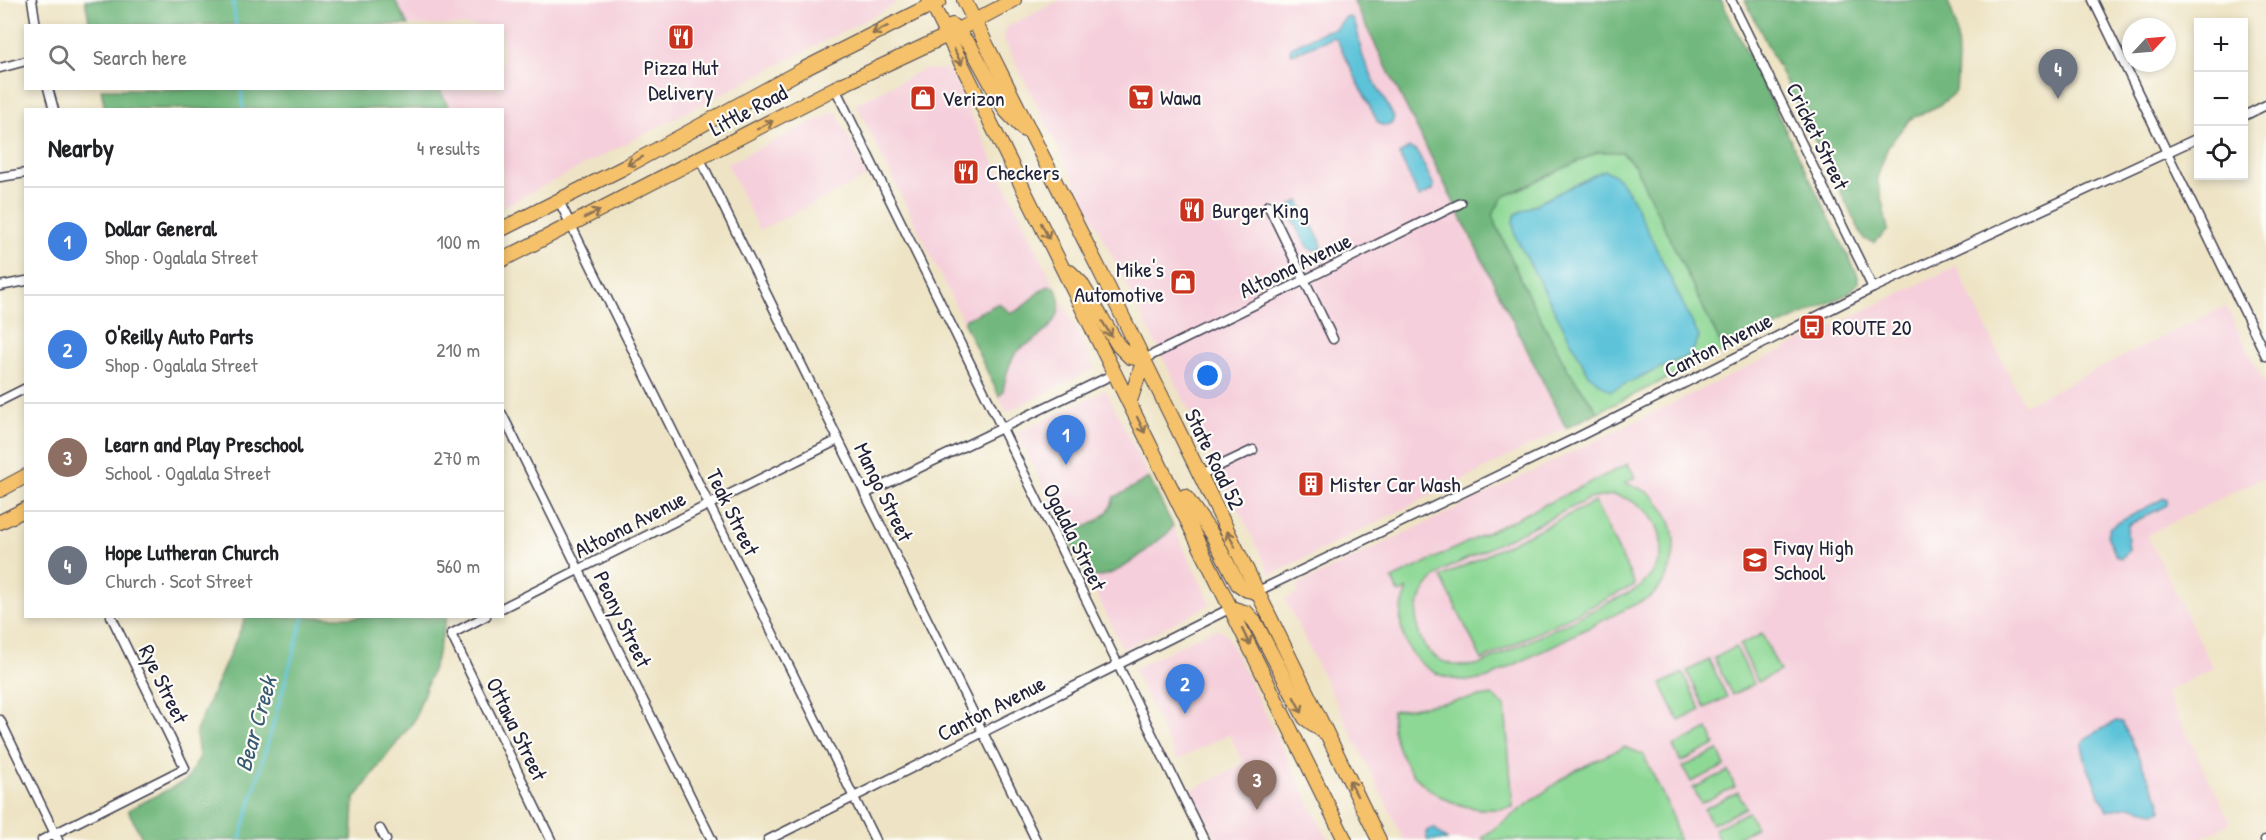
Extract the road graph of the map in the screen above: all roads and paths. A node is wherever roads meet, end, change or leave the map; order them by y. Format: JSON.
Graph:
{"nodes":[{"id":1,"x":32,"y":0,"type":"edge"},
{"id":2,"x":964,"y":0,"type":"edge"},
{"id":3,"x":1014,"y":0,"type":"edge"},
{"id":4,"x":1731,"y":0,"type":"edge"},
{"id":5,"x":2093,"y":0,"type":"edge"},
{"id":6,"x":934,"y":1,"type":"edge"},
{"id":7,"x":974,"y":22,"type":"junction"},
{"id":8,"x":36,"y":24,"type":"edge"},
{"id":9,"x":952,"y":33,"type":"junction"},
{"id":10,"x":24,"y":62,"type":"edge"},
{"id":11,"x":0,"y":68,"type":"edge"},
{"id":12,"x":835,"y":88,"type":"junction"},
{"id":13,"x":49,"y":90,"type":"edge"},
{"id":14,"x":2266,"y":105,"type":"edge"},
{"id":15,"x":53,"y":108,"type":"edge"},
{"id":16,"x":2248,"y":114,"type":"edge"},
{"id":17,"x":2194,"y":141,"type":"edge"},
{"id":18,"x":1036,"y":144,"type":"junction"},
{"id":19,"x":2168,"y":154,"type":"junction"},
{"id":20,"x":700,"y":159,"type":"junction"},
{"id":21,"x":24,"y":173,"type":"edge"},
{"id":22,"x":0,"y":177,"type":"edge"},
{"id":23,"x":559,"y":201,"type":"junction"},
{"id":24,"x":1461,"y":203,"type":"dead end"},
{"id":25,"x":1268,"y":205,"type":"dead end"},
{"id":26,"x":571,"y":225,"type":"junction"},
{"id":27,"x":504,"y":228,"type":"edge"},
{"id":28,"x":504,"y":259,"type":"edge"},
{"id":29,"x":1061,"y":265,"type":"junction"},
{"id":30,"x":1305,"y":280,"type":"junction"},
{"id":31,"x":24,"y":281,"type":"edge"},
{"id":32,"x":0,"y":286,"type":"edge"},
{"id":33,"x":1873,"y":288,"type":"junction"},
{"id":34,"x":1333,"y":339,"type":"dead end"},
{"id":35,"x":2266,"y":356,"type":"edge"},
{"id":36,"x":1144,"y":359,"type":"junction"},
{"id":37,"x":1116,"y":373,"type":"junction"},
{"id":38,"x":24,"y":389,"type":"edge"},
{"id":39,"x":0,"y":401,"type":"edge"},
{"id":40,"x":1130,"y":401,"type":"junction"},
{"id":41,"x":504,"y":418,"type":"edge"},
{"id":42,"x":1002,"y":428,"type":"junction"},
{"id":43,"x":838,"y":440,"type":"junction"},
{"id":44,"x":1253,"y":450,"type":"dead end"},
{"id":45,"x":1158,"y":458,"type":"junction"},
{"id":46,"x":1200,"y":475,"type":"junction"},
{"id":47,"x":24,"y":477,"type":"edge"},
{"id":48,"x":0,"y":490,"type":"edge"},
{"id":49,"x":865,"y":494,"type":"junction"},
{"id":50,"x":709,"y":504,"type":"junction"},
{"id":51,"x":24,"y":510,"type":"edge"},
{"id":52,"x":0,"y":522,"type":"edge"},
{"id":53,"x":579,"y":570,"type":"junction"},
{"id":54,"x":1257,"y":592,"type":"junction"},
{"id":55,"x":504,"y":607,"type":"edge"},
{"id":56,"x":1231,"y":608,"type":"junction"},
{"id":57,"x":112,"y":618,"type":"edge"},
{"id":58,"x":482,"y":618,"type":"edge"},
{"id":59,"x":1118,"y":665,"type":"junction"},
{"id":60,"x":0,"y":720,"type":"edge"},
{"id":61,"x":983,"y":732,"type":"junction"},
{"id":62,"x":1326,"y":734,"type":"junction"},
{"id":63,"x":854,"y":797,"type":"junction"},
{"id":64,"x":381,"y":829,"type":"dead end"},
{"id":65,"x":57,"y":837,"type":"edge"},
{"id":66,"x":42,"y":840,"type":"edge"},
{"id":67,"x":386,"y":840,"type":"edge"},
{"id":68,"x":551,"y":840,"type":"edge"},
{"id":69,"x":712,"y":840,"type":"edge"},
{"id":70,"x":768,"y":840,"type":"edge"},
{"id":71,"x":875,"y":840,"type":"edge"},
{"id":72,"x":1036,"y":840,"type":"edge"},
{"id":73,"x":1204,"y":840,"type":"edge"},
{"id":74,"x":1345,"y":840,"type":"edge"},
{"id":75,"x":1379,"y":840,"type":"edge"}],
"edges":[{"from":1,"to":8,"type":"street"},
{"from":2,"to":7,"type":"main road","name":"State Road 52"},
{"from":3,"to":7,"type":"main road","name":"Little Road"},
{"from":4,"to":33,"type":"street","name":"Cricket Street"},
{"from":5,"to":19,"type":"street"},
{"from":6,"to":9,"type":"main road"},
{"from":6,"to":23,"type":"main road","name":"Little Road","one_way":true},
{"from":7,"to":9,"type":"main road","name":"Little Road"},
{"from":7,"to":18,"type":"main road","name":"State Road 52"},
{"from":9,"to":12,"type":"main road","name":"Little Road"},
{"from":9,"to":18,"type":"main road"},
{"from":9,"to":29,"type":"main road","one_way":true},
{"from":10,"to":11,"type":"street"},
{"from":20,"to":12,"type":"main road","name":"Little Road","one_way":true},
{"from":12,"to":42,"type":"street","name":"Ogalala Street"},
{"from":13,"to":15,"type":"street"},
{"from":14,"to":16,"type":"street"},
{"from":17,"to":19,"type":"street","name":"Canton Avenue"},
{"from":18,"to":36,"type":"main road","name":"State Road 52"},
{"from":19,"to":33,"type":"street","name":"Canton Avenue"},
{"from":19,"to":35,"type":"street"},
{"from":26,"to":20,"type":"main road","name":"Little Road","one_way":true},
{"from":20,"to":43,"type":"street","name":"Mango Street"},
{"from":21,"to":22,"type":"street"},
{"from":23,"to":26,"type":"street","name":"Teak Street"},
{"from":23,"to":27,"type":"main road","name":"Little Road"},
{"from":24,"to":30,"type":"street","name":"Altoona Avenue"},
{"from":25,"to":30,"type":"street"},
{"from":26,"to":28,"type":"main road","name":"Little Road"},
{"from":26,"to":50,"type":"street","name":"Teak Street"},
{"from":29,"to":36,"type":"main road","one_way":true},
{"from":29,"to":37,"type":"main road"},
{"from":30,"to":34,"type":"street"},
{"from":30,"to":36,"type":"street","name":"Altoona Avenue"},
{"from":31,"to":32,"type":"street"},
{"from":33,"to":54,"type":"street","name":"Canton Avenue"},
{"from":36,"to":40,"type":"main road"},
{"from":36,"to":46,"type":"main road","name":"State Road 52"},
{"from":37,"to":40,"type":"main road"},
{"from":37,"to":42,"type":"street"},
{"from":38,"to":39,"type":"street"},
{"from":40,"to":45,"type":"main road","one_way":true},
{"from":41,"to":53,"type":"street","name":"Peony Street"},
{"from":42,"to":49,"type":"street"},
{"from":42,"to":59,"type":"street","name":"Ogalala Street"},
{"from":43,"to":49,"type":"street","name":"Mango Street"},
{"from":43,"to":50,"type":"street","name":"Altoona Avenue"},
{"from":44,"to":46,"type":"street"},
{"from":45,"to":54,"type":"main road"},
{"from":45,"to":56,"type":"main road"},
{"from":54,"to":46,"type":"main road","name":"State Road 52","one_way":true},
{"from":47,"to":48,"type":"main road"},
{"from":49,"to":61,"type":"street","name":"Mango Street"},
{"from":50,"to":53,"type":"street","name":"Altoona Avenue"},
{"from":50,"to":63,"type":"street","name":"Teak Street"},
{"from":51,"to":52,"type":"main road"},
{"from":53,"to":55,"type":"street","name":"Altoona Avenue"},
{"from":53,"to":69,"type":"street","name":"Peony Street"},
{"from":54,"to":62,"type":"main road","name":"State Road 52"},
{"from":56,"to":59,"type":"street","name":"Canton Avenue"},
{"from":56,"to":62,"type":"main road","one_way":true},
{"from":56,"to":74,"type":"main road","one_way":true},
{"from":57,"to":65,"type":"street","name":"Rye Street"},
{"from":58,"to":68,"type":"street","name":"Ottawa Street"},
{"from":59,"to":61,"type":"street","name":"Canton Avenue"},
{"from":59,"to":73,"type":"street","name":"Ogalala Street"},
{"from":60,"to":65,"type":"street"},
{"from":61,"to":63,"type":"street","name":"Canton Avenue"},
{"from":61,"to":72,"type":"street","name":"Mango Street"},
{"from":75,"to":62,"type":"main road","name":"State Road 52","one_way":true},
{"from":63,"to":70,"type":"street","name":"Canton Avenue"},
{"from":63,"to":71,"type":"street","name":"Teak Street"},
{"from":64,"to":67,"type":"street"},
{"from":65,"to":66,"type":"street"}]}
